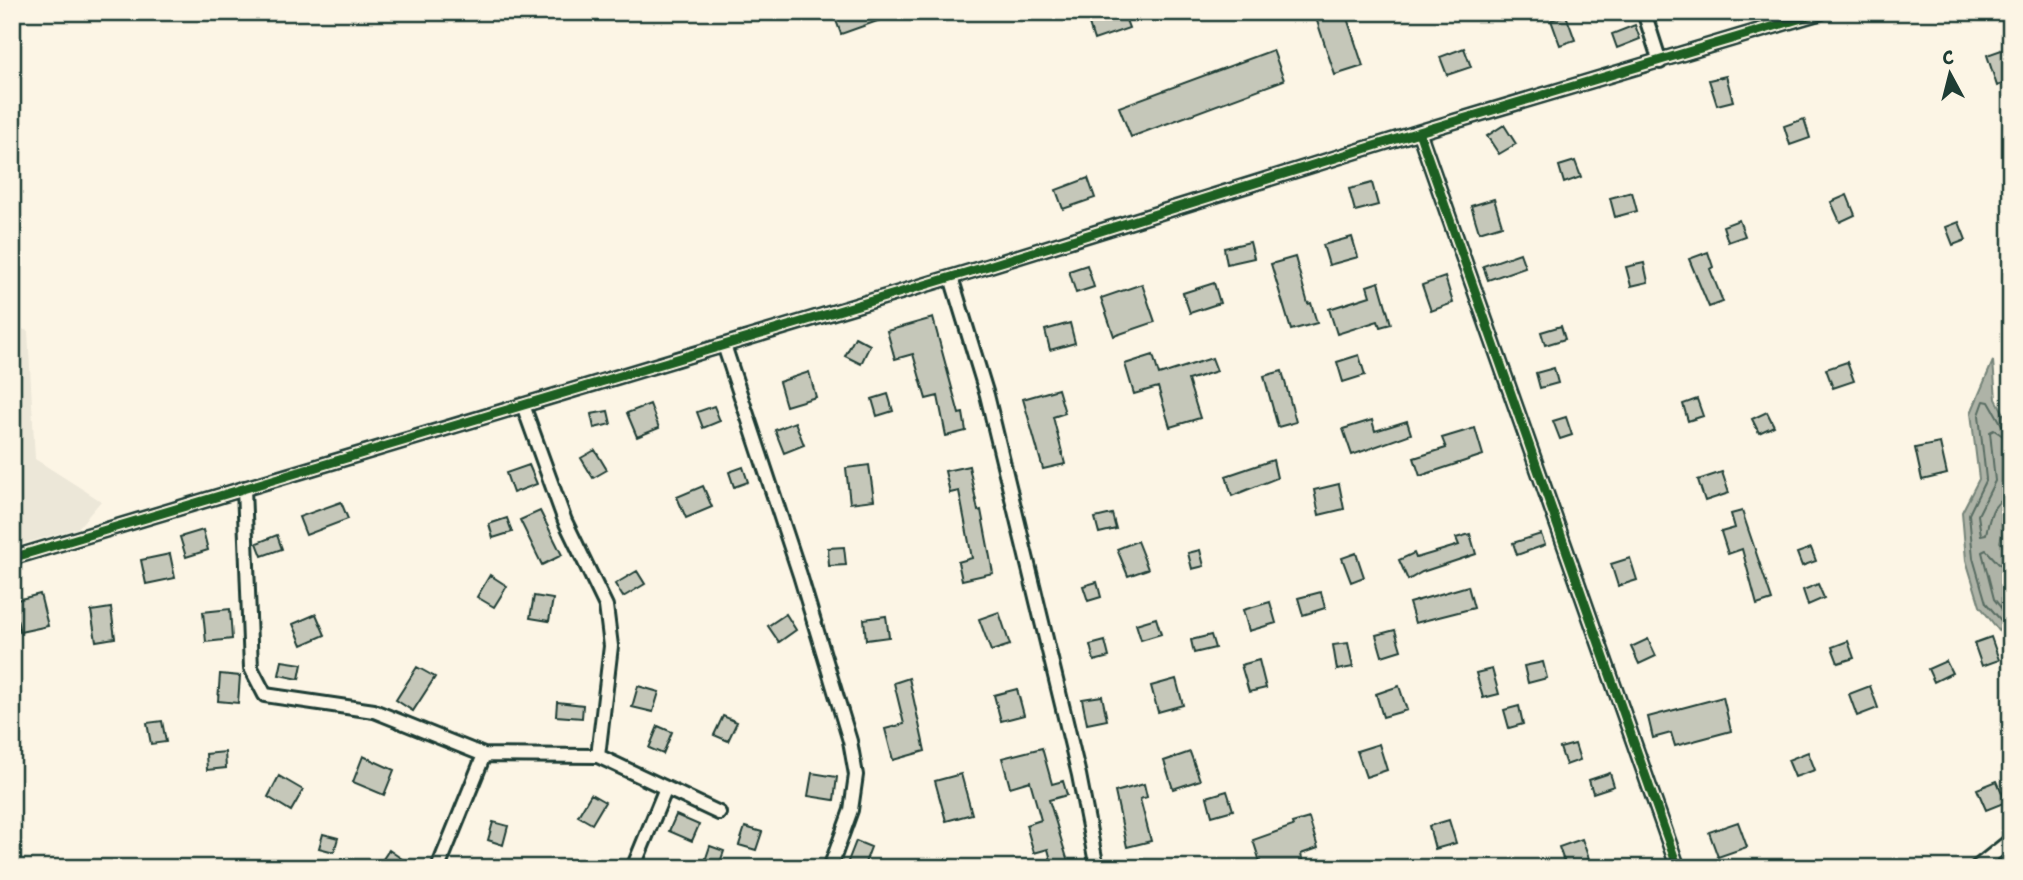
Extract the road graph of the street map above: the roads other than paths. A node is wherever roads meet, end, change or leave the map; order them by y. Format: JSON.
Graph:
{"nodes":[{"id":1,"x":1644,"y":12,"type":"edge"},
{"id":2,"x":1822,"y":12,"type":"edge"},
{"id":3,"x":1660,"y":62,"type":"junction"},
{"id":4,"x":1419,"y":132,"type":"junction"},
{"id":5,"x":951,"y":277,"type":"junction"},
{"id":6,"x":724,"y":345,"type":"junction"},
{"id":7,"x":523,"y":405,"type":"junction"},
{"id":8,"x":244,"y":488,"type":"junction"},
{"id":9,"x":12,"y":558,"type":"edge"},
{"id":10,"x":484,"y":755,"type":"junction"},
{"id":11,"x":598,"y":755,"type":"junction"},
{"id":12,"x":666,"y":788,"type":"junction"},
{"id":13,"x":719,"y":813,"type":"dead end"},
{"id":14,"x":2011,"y":840,"type":"edge"},
{"id":15,"x":438,"y":868,"type":"edge"},
{"id":16,"x":633,"y":868,"type":"edge"},
{"id":17,"x":830,"y":868,"type":"edge"},
{"id":18,"x":1097,"y":868,"type":"edge"},
{"id":19,"x":1678,"y":868,"type":"edge"},
{"id":20,"x":1976,"y":868,"type":"edge"}],
"edges":[{"from":1,"to":3,"type":"street"},
{"from":2,"to":3,"type":"street"},
{"from":3,"to":4,"type":"street"},
{"from":4,"to":5,"type":"street"},
{"from":4,"to":19,"type":"street"},
{"from":5,"to":6,"type":"street"},
{"from":5,"to":18,"type":"street"},
{"from":6,"to":7,"type":"street"},
{"from":6,"to":17,"type":"street"},
{"from":7,"to":8,"type":"street"},
{"from":7,"to":11,"type":"street"},
{"from":8,"to":9,"type":"street"},
{"from":8,"to":10,"type":"street"},
{"from":10,"to":11,"type":"street"},
{"from":10,"to":15,"type":"street"},
{"from":11,"to":12,"type":"street"},
{"from":12,"to":13,"type":"street"},
{"from":12,"to":16,"type":"street"},
{"from":14,"to":20,"type":"street"}]}
